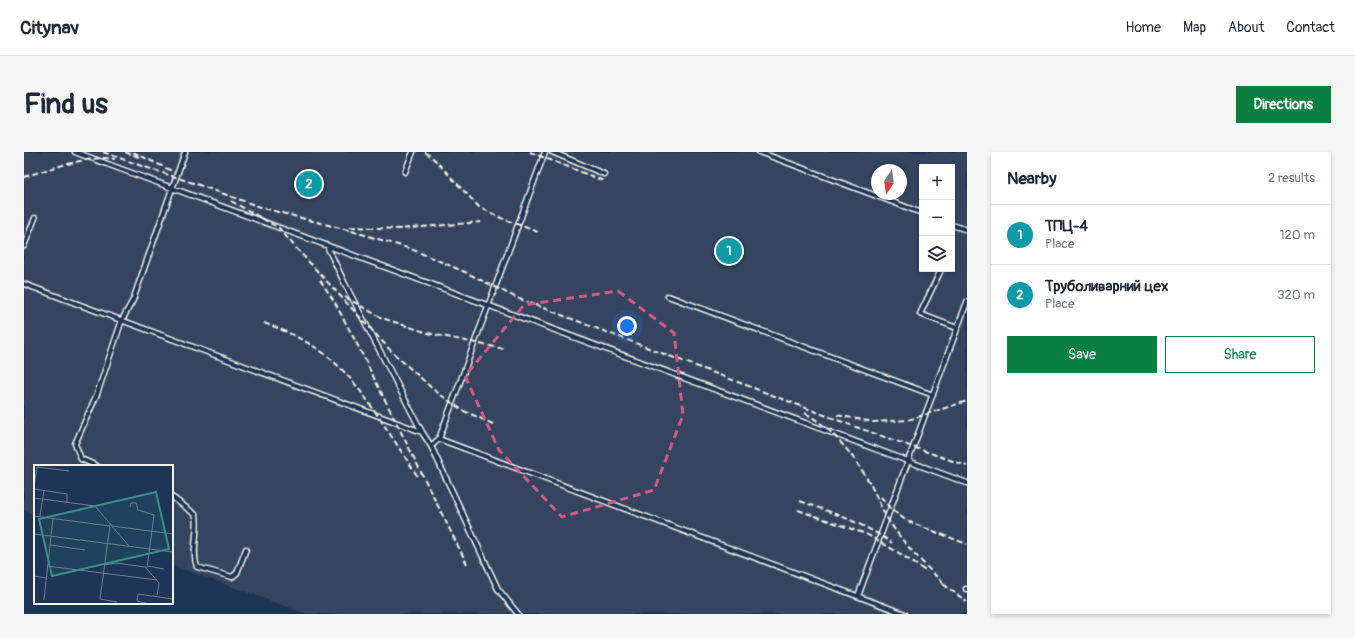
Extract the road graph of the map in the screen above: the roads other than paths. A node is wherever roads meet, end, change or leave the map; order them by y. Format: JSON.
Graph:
{"nodes":[{"id":1,"x":75,"y":152,"type":"edge"},
{"id":2,"x":185,"y":152,"type":"edge"},
{"id":3,"x":413,"y":152,"type":"edge"},
{"id":4,"x":545,"y":152,"type":"edge"},
{"id":5,"x":552,"y":152,"type":"edge"},
{"id":6,"x":759,"y":152,"type":"edge"},
{"id":7,"x":405,"y":172,"type":"dead end"},
{"id":8,"x":604,"y":174,"type":"dead end"},
{"id":9,"x":172,"y":188,"type":"junction"},
{"id":10,"x":919,"y":212,"type":"edge"},
{"id":11,"x":35,"y":218,"type":"dead end"},
{"id":12,"x":955,"y":226,"type":"edge"},
{"id":13,"x":967,"y":230,"type":"edge"},
{"id":14,"x":24,"y":246,"type":"edge"},
{"id":15,"x":327,"y":246,"type":"junction"},
{"id":16,"x":940,"y":272,"type":"dead end"},
{"id":17,"x":24,"y":284,"type":"edge"},
{"id":18,"x":668,"y":296,"type":"dead end"},
{"id":19,"x":967,"y":302,"type":"edge"},
{"id":20,"x":488,"y":306,"type":"junction"},
{"id":21,"x":122,"y":320,"type":"junction"},
{"id":22,"x":957,"y":328,"type":"junction"},
{"id":23,"x":933,"y":395,"type":"junction"},
{"id":24,"x":422,"y":432,"type":"junction"},
{"id":25,"x":440,"y":439,"type":"junction"},
{"id":26,"x":431,"y":446,"type":"junction"},
{"id":27,"x":909,"y":462,"type":"junction"},
{"id":28,"x":95,"y":465,"type":"edge"},
{"id":29,"x":967,"y":483,"type":"edge"},
{"id":30,"x":173,"y":498,"type":"edge"},
{"id":31,"x":246,"y":549,"type":"dead end"},
{"id":32,"x":858,"y":596,"type":"junction"},
{"id":33,"x":518,"y":614,"type":"edge"},
{"id":34,"x":905,"y":614,"type":"edge"}],
"edges":[{"from":1,"to":9,"type":"lane"},
{"from":2,"to":9,"type":"lane"},
{"from":3,"to":7,"type":"lane"},
{"from":4,"to":20,"type":"lane"},
{"from":5,"to":8,"type":"lane"},
{"from":6,"to":10,"type":"lane"},
{"from":9,"to":15,"type":"lane"},
{"from":9,"to":21,"type":"lane"},
{"from":11,"to":14,"type":"lane"},
{"from":12,"to":13,"type":"lane"},
{"from":15,"to":20,"type":"lane"},
{"from":15,"to":24,"type":"lane"},
{"from":16,"to":22,"type":"lane"},
{"from":17,"to":21,"type":"lane"},
{"from":18,"to":23,"type":"lane"},
{"from":19,"to":22,"type":"lane"},
{"from":20,"to":25,"type":"lane"},
{"from":20,"to":27,"type":"lane"},
{"from":21,"to":24,"type":"lane"},
{"from":21,"to":28,"type":"lane"},
{"from":22,"to":23,"type":"lane"},
{"from":23,"to":27,"type":"lane"},
{"from":24,"to":26,"type":"lane"},
{"from":25,"to":26,"type":"lane"},
{"from":25,"to":32,"type":"lane"},
{"from":26,"to":33,"type":"lane"},
{"from":27,"to":29,"type":"lane"},
{"from":27,"to":32,"type":"lane"},
{"from":30,"to":31,"type":"lane"},
{"from":32,"to":34,"type":"lane"}]}
